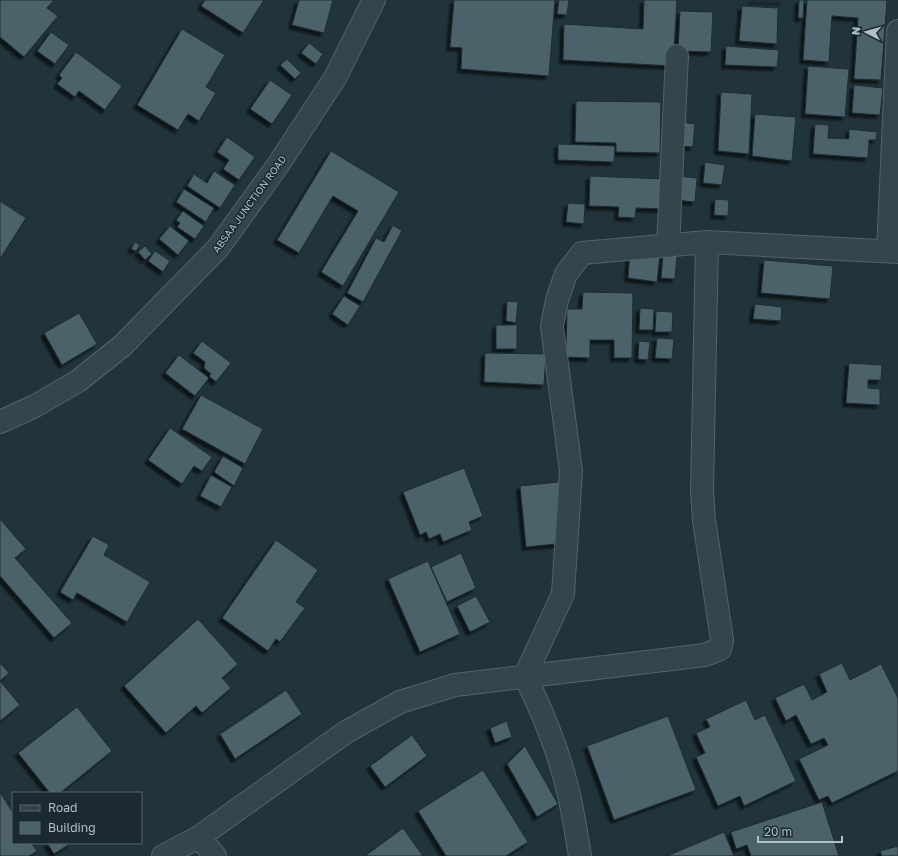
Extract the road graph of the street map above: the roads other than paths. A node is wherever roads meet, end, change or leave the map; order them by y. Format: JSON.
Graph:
{"nodes":[{"id":1,"x":374,"y":0,"type":"edge"},
{"id":2,"x":898,"y":31,"type":"edge"},
{"id":3,"x":677,"y":56,"type":"dead end"},
{"id":4,"x":707,"y":242,"type":"junction"},
{"id":5,"x":668,"y":246,"type":"junction"},
{"id":6,"x":893,"y":252,"type":"edge"},
{"id":7,"x":0,"y":422,"type":"edge"},
{"id":8,"x":525,"y":676,"type":"junction"},
{"id":9,"x":199,"y":837,"type":"junction"},
{"id":10,"x":163,"y":856,"type":"edge"},
{"id":11,"x":215,"y":856,"type":"edge"},
{"id":12,"x":580,"y":856,"type":"edge"}],
"edges":[{"from":1,"to":7,"type":"street","name":"ABSAA JUNCTION ROAD"},
{"from":2,"to":6,"type":"street"},
{"from":3,"to":5,"type":"street"},
{"from":4,"to":5,"type":"street"},
{"from":4,"to":6,"type":"street"},
{"from":4,"to":8,"type":"street"},
{"from":5,"to":8,"type":"street"},
{"from":8,"to":9,"type":"street"},
{"from":8,"to":12,"type":"street"},
{"from":9,"to":10,"type":"street"},
{"from":9,"to":11,"type":"street"}]}
